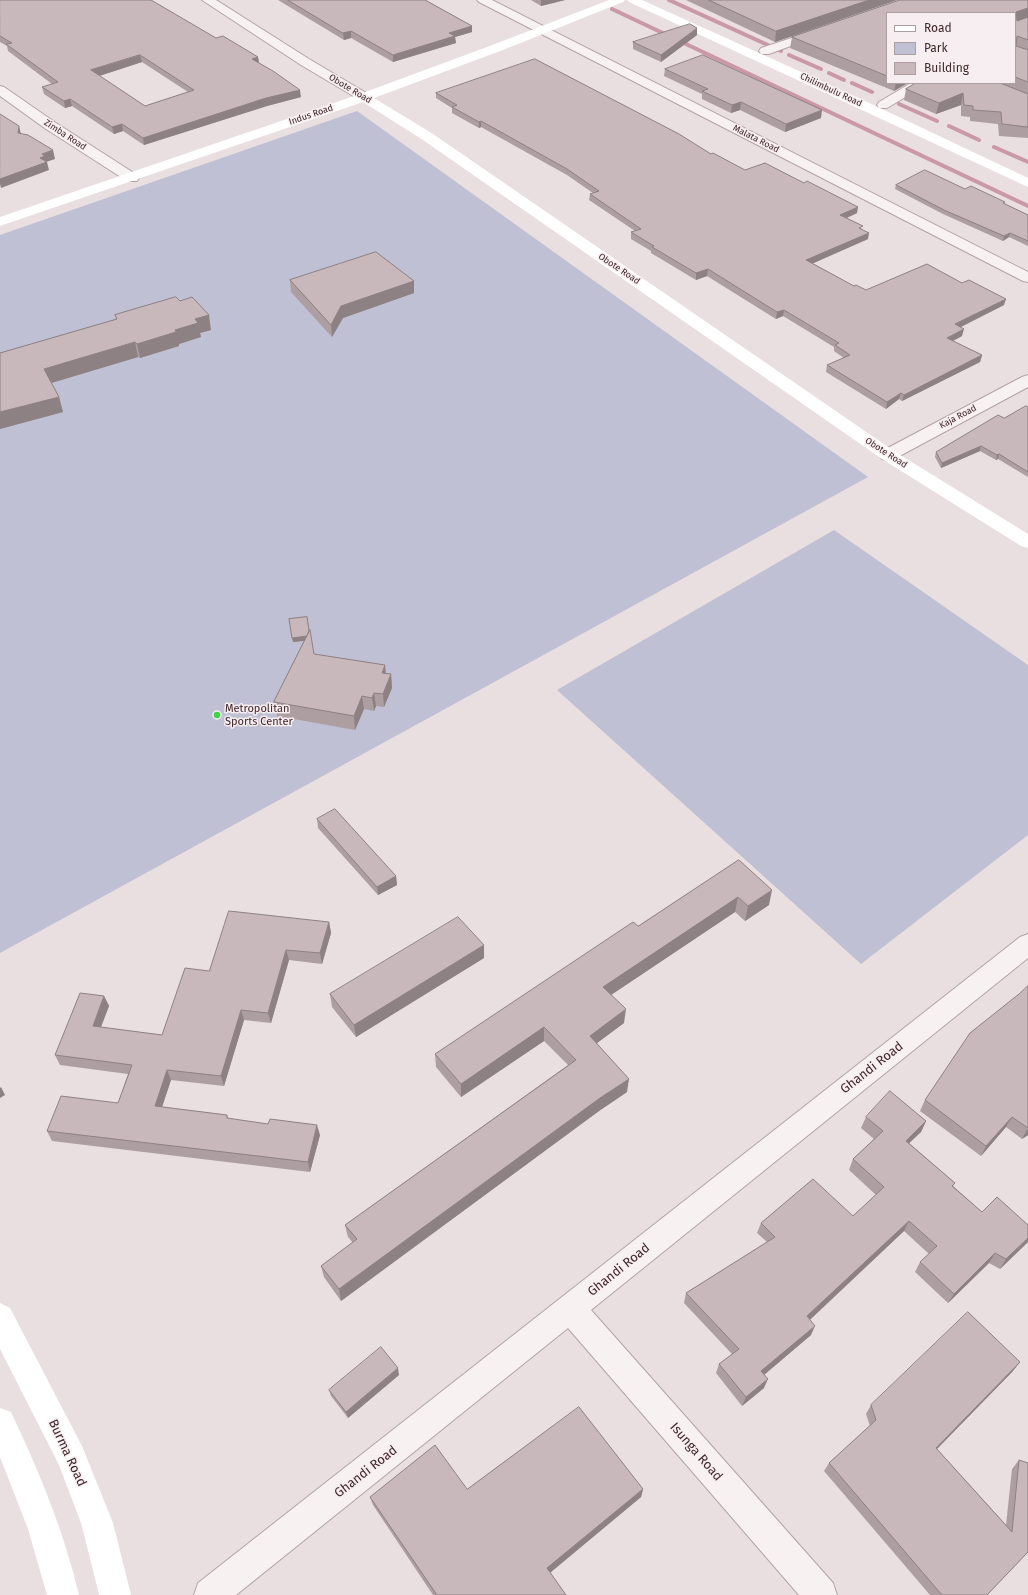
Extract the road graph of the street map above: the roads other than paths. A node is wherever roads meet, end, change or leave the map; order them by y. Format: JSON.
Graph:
{"nodes":[{"id":1,"x":208,"y":0,"type":"edge"},
{"id":2,"x":483,"y":0,"type":"edge"},
{"id":3,"x":619,"y":0,"type":"edge"},
{"id":4,"x":633,"y":0,"type":"edge"},
{"id":5,"x":655,"y":0,"type":"edge"},
{"id":6,"x":832,"y":28,"type":"edge"},
{"id":7,"x":542,"y":30,"type":"junction"},
{"id":8,"x":765,"y":51,"type":"junction"},
{"id":9,"x":918,"y":84,"type":"edge"},
{"id":10,"x":0,"y":90,"type":"edge"},
{"id":11,"x":364,"y":97,"type":"junction"},
{"id":12,"x":883,"y":105,"type":"junction"},
{"id":13,"x":1028,"y":171,"type":"edge"},
{"id":14,"x":132,"y":178,"type":"junction"},
{"id":15,"x":1028,"y":183,"type":"edge"},
{"id":16,"x":0,"y":222,"type":"edge"},
{"id":17,"x":1028,"y":278,"type":"edge"},
{"id":18,"x":1028,"y":380,"type":"edge"},
{"id":19,"x":888,"y":455,"type":"junction"},
{"id":20,"x":1028,"y":542,"type":"edge"},
{"id":21,"x":1028,"y":944,"type":"edge"},
{"id":22,"x":570,"y":1309,"type":"junction"},
{"id":23,"x":0,"y":1318,"type":"edge"},
{"id":24,"x":0,"y":1423,"type":"edge"},
{"id":25,"x":63,"y":1595,"type":"edge"},
{"id":26,"x":116,"y":1595,"type":"edge"},
{"id":27,"x":210,"y":1595,"type":"edge"},
{"id":28,"x":822,"y":1595,"type":"edge"}],
"edges":[{"from":1,"to":11,"type":"street","name":"Obote Road"},
{"from":2,"to":7,"type":"street","name":"Malata Road"},
{"from":3,"to":7,"type":"street","name":"Indus Road"},
{"from":4,"to":15,"type":"street","name":"Chilimbulu Road"},
{"from":5,"to":8,"type":"street","name":"Chilimbulu Road"},
{"from":6,"to":8,"type":"street"},
{"from":7,"to":11,"type":"street","name":"Indus Road"},
{"from":7,"to":17,"type":"street","name":"Malata Road"},
{"from":8,"to":12,"type":"street","name":"Chilimbulu Road"},
{"from":9,"to":12,"type":"street"},
{"from":10,"to":14,"type":"street","name":"Zimba Road"},
{"from":11,"to":14,"type":"street","name":"Indus Road"},
{"from":11,"to":19,"type":"street","name":"Obote Road"},
{"from":12,"to":13,"type":"street","name":"Chilimbulu Road"},
{"from":14,"to":16,"type":"street","name":"Indus Road"},
{"from":18,"to":19,"type":"street","name":"Kaja Road"},
{"from":19,"to":20,"type":"street","name":"Obote Road"},
{"from":21,"to":22,"type":"street","name":"Ghandi Road"},
{"from":22,"to":27,"type":"street","name":"Ghandi Road"},
{"from":22,"to":28,"type":"street","name":"Isunga Road"},
{"from":23,"to":26,"type":"street","name":"Burma Road"},
{"from":24,"to":25,"type":"street"}]}
